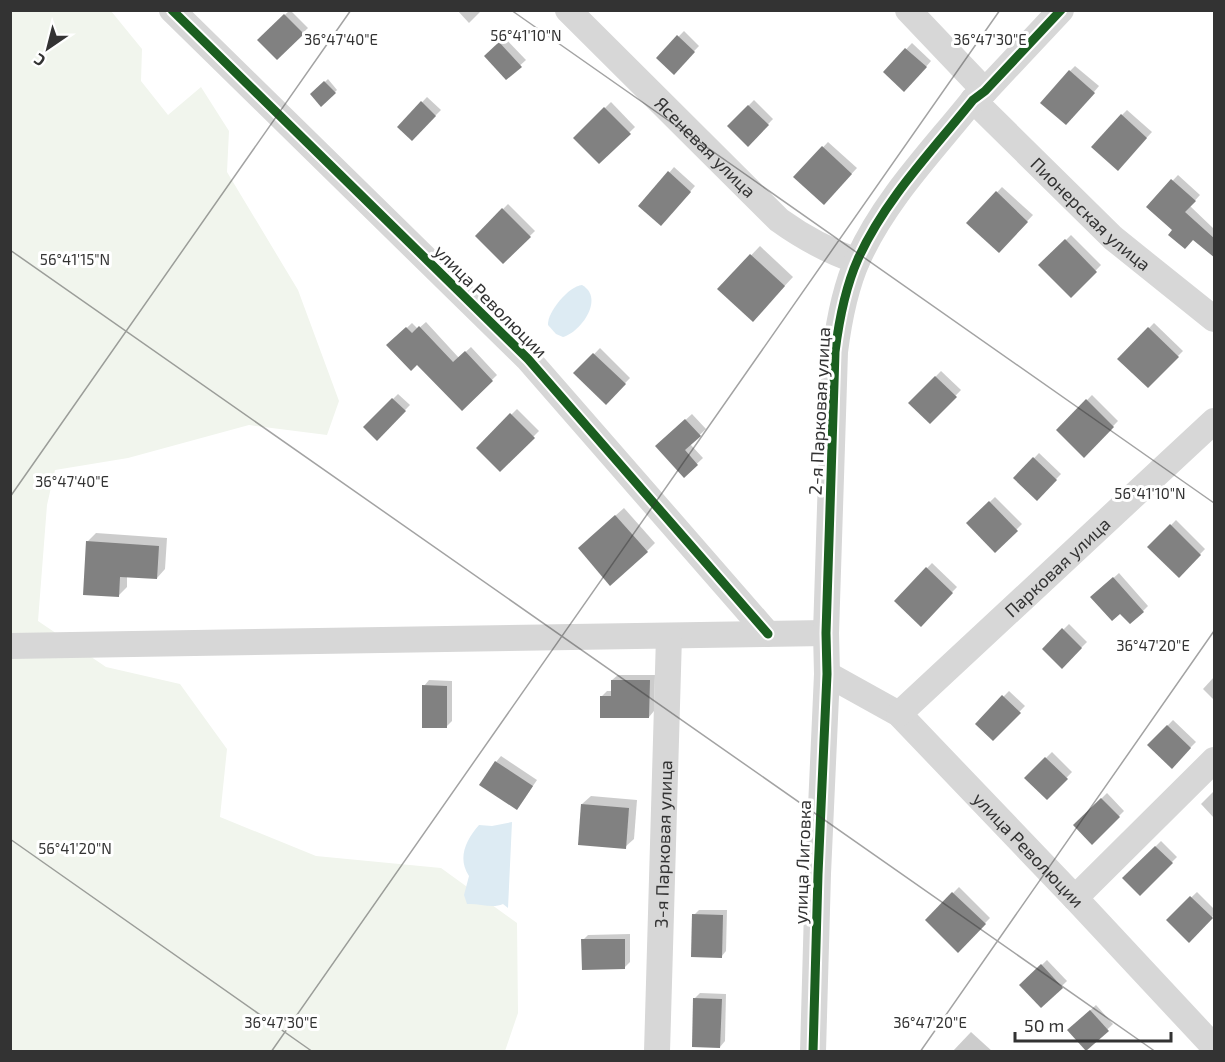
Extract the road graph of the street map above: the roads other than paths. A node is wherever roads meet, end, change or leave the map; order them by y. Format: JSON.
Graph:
{"nodes":[{"id":1,"x":568,"y":10,"type":"edge"},
{"id":2,"x":908,"y":10,"type":"edge"},
{"id":3,"x":1061,"y":10,"type":"edge"},
{"id":4,"x":175,"y":12,"type":"edge"},
{"id":5,"x":979,"y":95,"type":"junction"},
{"id":6,"x":857,"y":261,"type":"junction"},
{"id":7,"x":1215,"y":319,"type":"edge"},
{"id":8,"x":1215,"y":421,"type":"edge"},
{"id":9,"x":826,"y":633,"type":"junction"},
{"id":10,"x":768,"y":634,"type":"junction"},
{"id":11,"x":669,"y":636,"type":"junction"},
{"id":12,"x":10,"y":646,"type":"edge"},
{"id":13,"x":827,"y":674,"type":"junction"},
{"id":14,"x":898,"y":714,"type":"junction"},
{"id":15,"x":1215,"y":760,"type":"edge"},
{"id":16,"x":1075,"y":898,"type":"junction"},
{"id":17,"x":1215,"y":1047,"type":"edge"},
{"id":18,"x":657,"y":1052,"type":"edge"},
{"id":19,"x":813,"y":1052,"type":"edge"}],
"edges":[{"from":1,"to":6,"type":"street","name":"Ясеневая улица"},
{"from":2,"to":5,"type":"street","name":"Пионерская улица"},
{"from":3,"to":5,"type":"street","name":"2-я Парковая улица"},
{"from":4,"to":10,"type":"street","name":"улица Революции"},
{"from":5,"to":6,"type":"street","name":"2-я Парковая улица"},
{"from":5,"to":7,"type":"street","name":"Пионерская улица"},
{"from":6,"to":9,"type":"street","name":"2-я Парковая улица"},
{"from":8,"to":14,"type":"street","name":"Парковая улица"},
{"from":9,"to":10,"type":"street"},
{"from":9,"to":13,"type":"street","name":"2-я Парковая улица"},
{"from":10,"to":11,"type":"street"},
{"from":11,"to":12,"type":"street"},
{"from":11,"to":18,"type":"street","name":"3-я Парковая улица"},
{"from":13,"to":14,"type":"street","name":"улица Революции"},
{"from":13,"to":19,"type":"street","name":"улица Лиговка"},
{"from":14,"to":16,"type":"street","name":"улица Революции"},
{"from":15,"to":16,"type":"street"},
{"from":16,"to":17,"type":"street","name":"улица Революции"}]}
